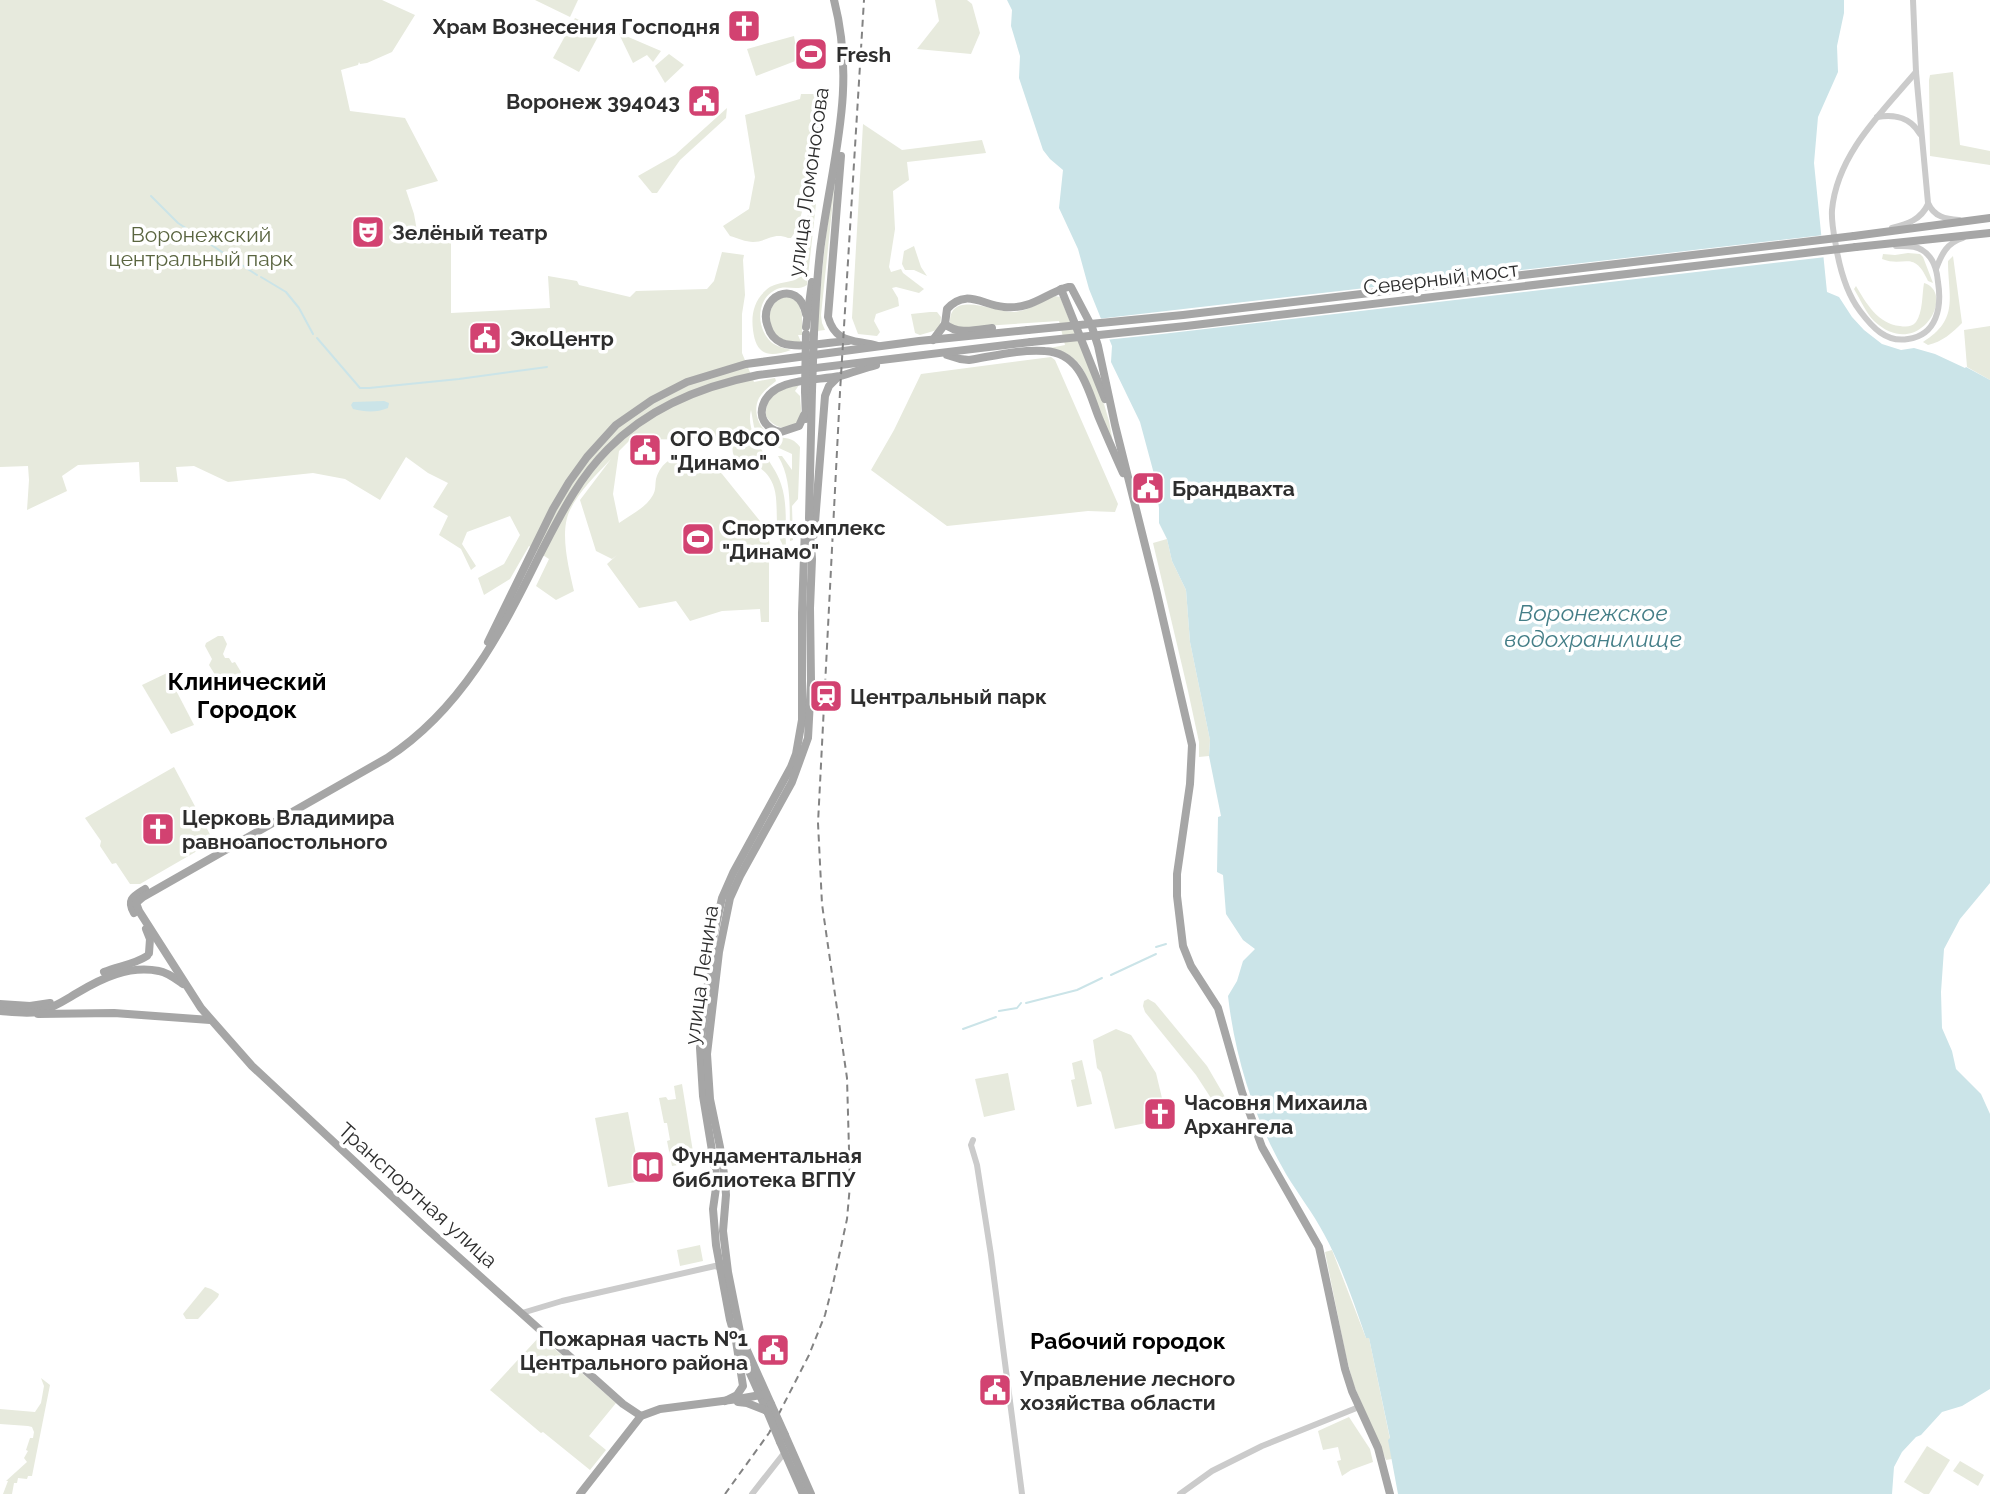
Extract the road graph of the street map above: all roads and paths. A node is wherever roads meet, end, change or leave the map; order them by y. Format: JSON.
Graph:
{"nodes":[{"id":1,"x":832,"y":0,"type":"edge"},
{"id":2,"x":1913,"y":0,"type":"edge"},
{"id":3,"x":1916,"y":72,"type":"junction"},
{"id":4,"x":1877,"y":117,"type":"junction"},
{"id":5,"x":841,"y":123,"type":"junction"},
{"id":6,"x":1921,"y":136,"type":"junction"},
{"id":7,"x":1928,"y":203,"type":"junction"},
{"id":8,"x":1990,"y":218,"type":"edge"},
{"id":9,"x":1972,"y":220,"type":"junction"},
{"id":10,"x":1990,"y":233,"type":"edge"},
{"id":11,"x":1870,"y":234,"type":"junction"},
{"id":12,"x":1974,"y":234,"type":"junction"},
{"id":13,"x":1874,"y":246,"type":"junction"},
{"id":14,"x":1936,"y":269,"type":"junction"},
{"id":15,"x":1066,"y":288,"type":"junction"},
{"id":16,"x":945,"y":324,"type":"junction"},
{"id":17,"x":1028,"y":330,"type":"junction"},
{"id":18,"x":809,"y":332,"type":"junction"},
{"id":19,"x":933,"y":340,"type":"junction"},
{"id":20,"x":854,"y":341,"type":"junction"},
{"id":21,"x":881,"y":347,"type":"junction"},
{"id":22,"x":940,"y":354,"type":"junction"},
{"id":23,"x":890,"y":360,"type":"junction"},
{"id":24,"x":838,"y":376,"type":"junction"},
{"id":25,"x":808,"y":390,"type":"junction"},
{"id":26,"x":806,"y":409,"type":"junction"},
{"id":27,"x":1115,"y":425,"type":"junction"},
{"id":28,"x":1133,"y":499,"type":"junction"},
{"id":29,"x":812,"y":559,"type":"junction"},
{"id":30,"x":807,"y":581,"type":"junction"},
{"id":31,"x":519,"y":587,"type":"junction"},
{"id":32,"x":133,"y":904,"type":"junction"},
{"id":33,"x":148,"y":954,"type":"junction"},
{"id":34,"x":167,"y":956,"type":"junction"},
{"id":35,"x":156,"y":970,"type":"junction"},
{"id":36,"x":185,"y":985,"type":"junction"},
{"id":37,"x":0,"y":1004,"type":"edge"},
{"id":38,"x":0,"y":1011,"type":"edge"},
{"id":39,"x":28,"y":1013,"type":"junction"},
{"id":40,"x":210,"y":1020,"type":"junction"},
{"id":41,"x":973,"y":1140,"type":"dead end"},
{"id":42,"x":724,"y":1267,"type":"junction"},
{"id":43,"x":522,"y":1313,"type":"junction"},
{"id":44,"x":736,"y":1341,"type":"junction"},
{"id":45,"x":763,"y":1395,"type":"junction"},
{"id":46,"x":725,"y":1401,"type":"junction"},
{"id":47,"x":769,"y":1407,"type":"junction"},
{"id":48,"x":1359,"y":1407,"type":"junction"},
{"id":49,"x":641,"y":1416,"type":"junction"},
{"id":50,"x":785,"y":1444,"type":"junction"},
{"id":51,"x":580,"y":1494,"type":"edge"},
{"id":52,"x":752,"y":1494,"type":"edge"},
{"id":53,"x":803,"y":1494,"type":"edge"},
{"id":54,"x":811,"y":1494,"type":"edge"},
{"id":55,"x":1022,"y":1494,"type":"edge"},
{"id":56,"x":1180,"y":1494,"type":"edge"},
{"id":57,"x":1390,"y":1494,"type":"edge"}],
"edges":[{"from":1,"to":5,"type":"main road","name":"улица Ломоносова"},
{"from":1,"to":18,"type":"main road","name":"улица Ломоносова"},
{"from":2,"to":3,"type":"street"},
{"from":3,"to":4,"type":"street"},
{"from":3,"to":6,"type":"street"},
{"from":4,"to":6,"type":"street"},
{"from":4,"to":14,"type":"street"},
{"from":5,"to":18,"type":"main road"},
{"from":5,"to":20,"type":"main road"},
{"from":6,"to":7,"type":"street"},
{"from":7,"to":9,"type":"street"},
{"from":7,"to":11,"type":"street"},
{"from":8,"to":9,"type":"main road","name":"Северный мост"},
{"from":9,"to":11,"type":"main road","name":"Северный мост"},
{"from":10,"to":12,"type":"main road","name":"Северный мост"},
{"from":11,"to":17,"type":"main road","name":"Северный мост","bridge":true},
{"from":12,"to":13,"type":"main road","name":"Северный мост"},
{"from":12,"to":14,"type":"street"},
{"from":13,"to":14,"type":"street"},
{"from":13,"to":22,"type":"main road","name":"Северный мост","bridge":true},
{"from":15,"to":16,"type":"main road"},
{"from":15,"to":27,"type":"main road"},
{"from":15,"to":27,"type":"main road"},
{"from":16,"to":17,"type":"main road"},
{"from":16,"to":19,"type":"main road"},
{"from":17,"to":19,"type":"main road"},
{"from":18,"to":20,"type":"main road"},
{"from":18,"to":25,"type":"main road","bridge":true},
{"from":19,"to":21,"type":"main road"},
{"from":20,"to":21,"type":"main road"},
{"from":21,"to":31,"type":"main road"},
{"from":22,"to":23,"type":"main road","name":"Северный мост"},
{"from":22,"to":28,"type":"main road"},
{"from":23,"to":24,"type":"main road"},
{"from":23,"to":31,"type":"main road"},
{"from":24,"to":26,"type":"main road"},
{"from":24,"to":29,"type":"main road"},
{"from":25,"to":26,"type":"main road","name":"улица Ленина"},
{"from":25,"to":29,"type":"main road","name":"улица Ленина"},
{"from":26,"to":30,"type":"main road","name":"улица Ленина"},
{"from":27,"to":28,"type":"main road"},
{"from":28,"to":48,"type":"main road"},
{"from":29,"to":30,"type":"main road","name":"улица Ленина"},
{"from":30,"to":42,"type":"main road","name":"улица Ленина"},
{"from":31,"to":32,"type":"main road"},
{"from":32,"to":33,"type":"main road"},
{"from":32,"to":34,"type":"main road","name":"Транспортная улица"},
{"from":33,"to":34,"type":"main road"},
{"from":33,"to":35,"type":"main road"},
{"from":33,"to":37,"type":"main road"},
{"from":34,"to":35,"type":"main road"},
{"from":34,"to":36,"type":"main road","name":"Транспортная улица"},
{"from":35,"to":36,"type":"main road","name":"Транспортная улица"},
{"from":35,"to":39,"type":"main road"},
{"from":36,"to":40,"type":"main road","name":"Транспортная улица"},
{"from":38,"to":39,"type":"main road"},
{"from":39,"to":40,"type":"main road"},
{"from":40,"to":43,"type":"main road","name":"Транспортная улица"},
{"from":41,"to":55,"type":"street"},
{"from":42,"to":43,"type":"street"},
{"from":42,"to":44,"type":"main road","name":"улица Ленина"},
{"from":42,"to":45,"type":"main road","name":"улица Ленина"},
{"from":43,"to":49,"type":"main road","name":"Транспортная улица"},
{"from":44,"to":45,"type":"main road","name":"улица Ленина"},
{"from":44,"to":46,"type":"main road","name":"улица Ленина"},
{"from":45,"to":46,"type":"main road"},
{"from":45,"to":47,"type":"main road","name":"улица Ленина"},
{"from":46,"to":47,"type":"main road"},
{"from":46,"to":49,"type":"main road"},
{"from":47,"to":50,"type":"main road","name":"улица Ленина","bridge":true},
{"from":48,"to":56,"type":"street"},
{"from":48,"to":57,"type":"main road"},
{"from":49,"to":51,"type":"main road"},
{"from":50,"to":52,"type":"street"},
{"from":50,"to":53,"type":"main road"},
{"from":50,"to":54,"type":"main road"}]}
